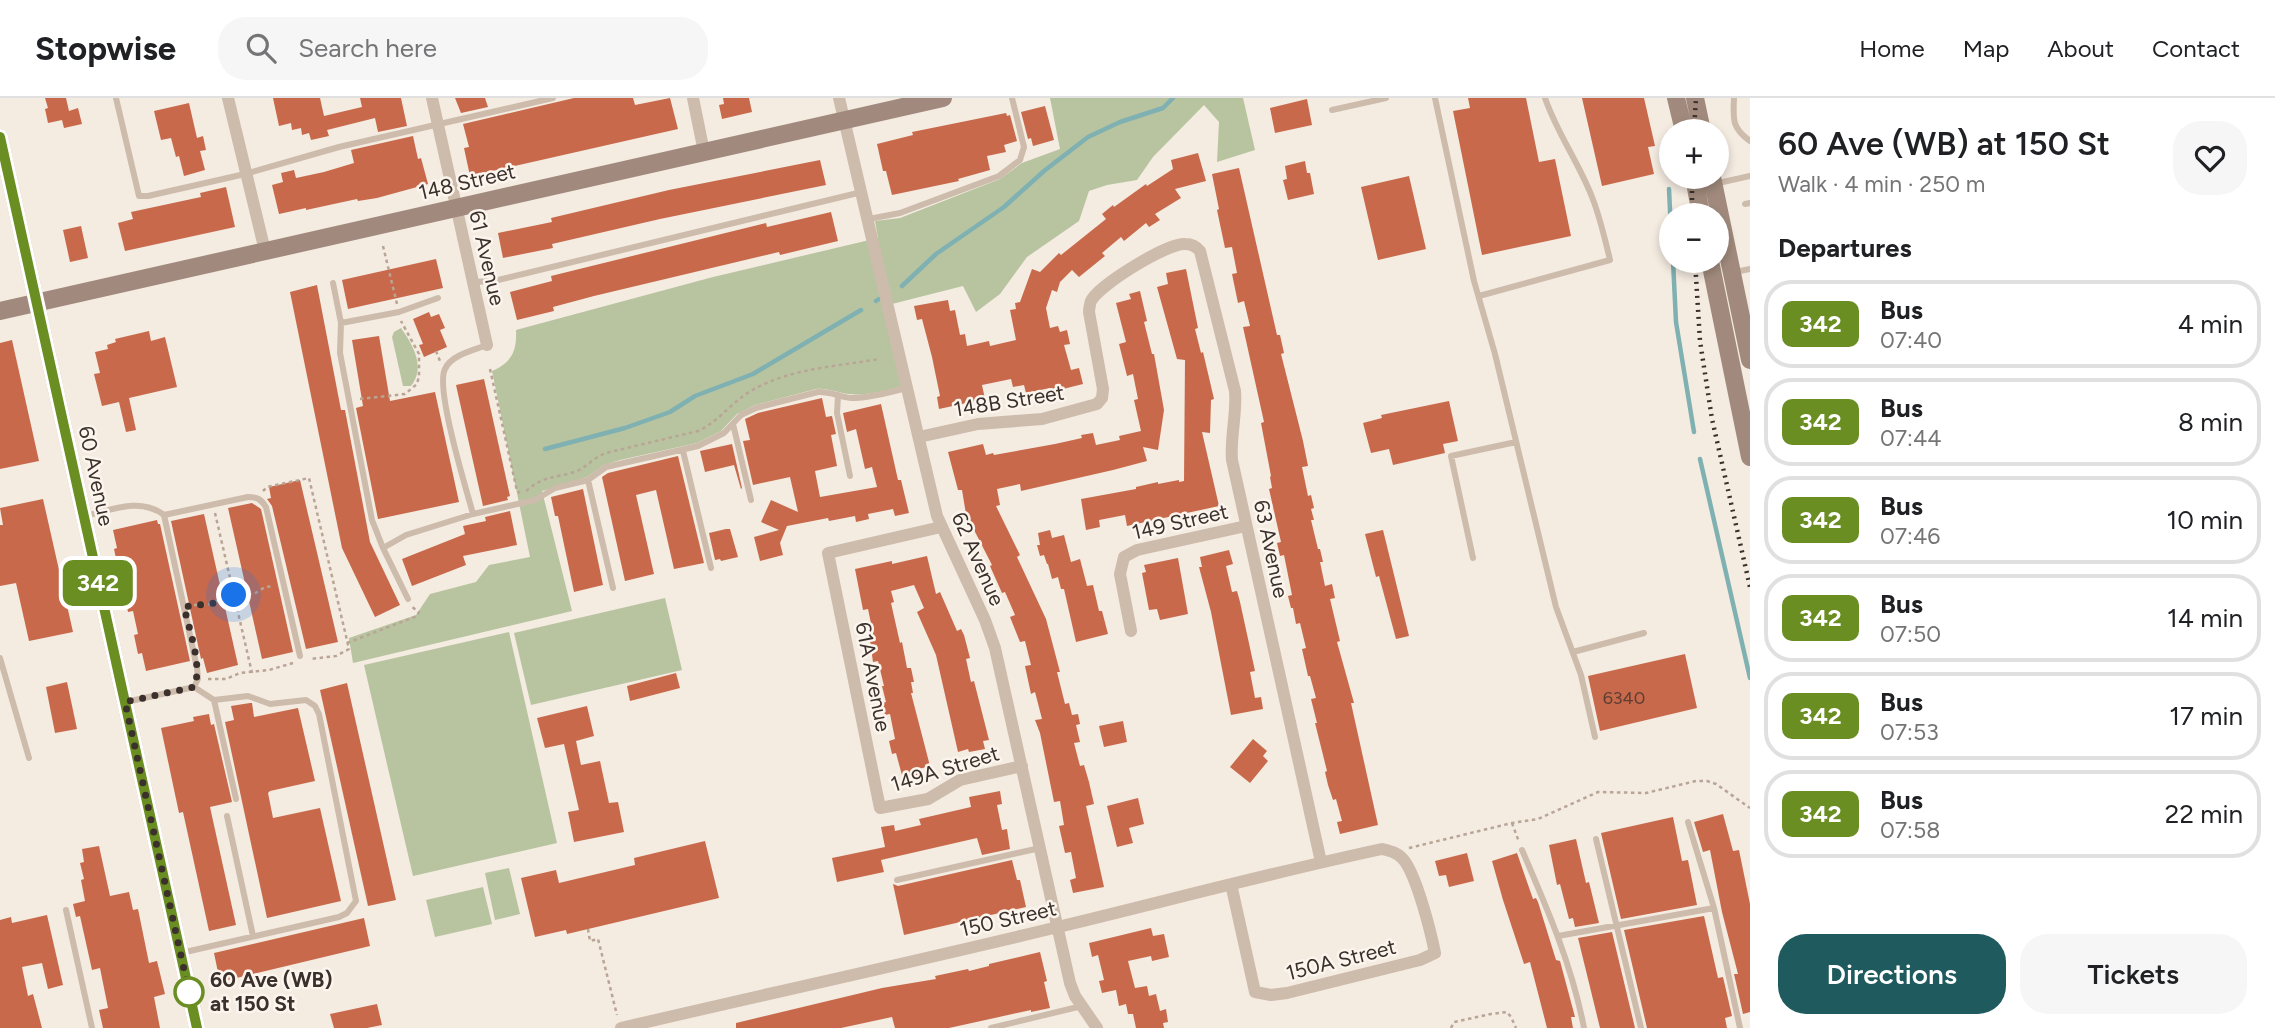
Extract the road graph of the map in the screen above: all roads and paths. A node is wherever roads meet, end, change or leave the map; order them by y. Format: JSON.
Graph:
{"nodes":[{"id":1,"x":116,"y":98,"type":"edge"},
{"id":2,"x":228,"y":98,"type":"edge"},
{"id":3,"x":432,"y":98,"type":"edge"},
{"id":4,"x":553,"y":98,"type":"edge"},
{"id":5,"x":693,"y":98,"type":"edge"},
{"id":6,"x":839,"y":98,"type":"edge"},
{"id":7,"x":943,"y":98,"type":"edge"},
{"id":8,"x":1012,"y":98,"type":"edge"},
{"id":9,"x":1386,"y":98,"type":"edge"},
{"id":10,"x":1434,"y":98,"type":"edge"},
{"id":11,"x":1545,"y":98,"type":"edge"},
{"id":12,"x":1676,"y":98,"type":"edge"},
{"id":13,"x":1695,"y":98,"type":"edge"},
{"id":14,"x":1734,"y":98,"type":"edge"},
{"id":15,"x":1332,"y":110,"type":"dead end"},
{"id":16,"x":1681,"y":119,"type":"edge"},
{"id":17,"x":1699,"y":119,"type":"edge"},
{"id":18,"x":844,"y":120,"type":"junction"},
{"id":19,"x":437,"y":124,"type":"junction"},
{"id":20,"x":0,"y":137,"type":"edge"},
{"id":21,"x":1750,"y":141,"type":"edge"},
{"id":22,"x":704,"y":152,"type":"junction"},
{"id":23,"x":245,"y":174,"type":"junction"},
{"id":24,"x":1750,"y":176,"type":"edge"},
{"id":25,"x":1729,"y":179,"type":"edge"},
{"id":26,"x":1714,"y":189,"type":"edge"},
{"id":27,"x":862,"y":192,"type":"junction"},
{"id":28,"x":456,"y":208,"type":"junction"},
{"id":29,"x":869,"y":219,"type":"junction"},
{"id":30,"x":383,"y":246,"type":"dead end"},
{"id":31,"x":265,"y":251,"type":"junction"},
{"id":32,"x":1750,"y":269,"type":"edge"},
{"id":33,"x":1712,"y":273,"type":"edge"},
{"id":34,"x":1731,"y":273,"type":"junction"},
{"id":35,"x":473,"y":282,"type":"junction"},
{"id":36,"x":333,"y":283,"type":"dead end"},
{"id":37,"x":395,"y":295,"type":"dead end"},
{"id":38,"x":1479,"y":296,"type":"junction"},
{"id":39,"x":438,"y":298,"type":"dead end"},
{"id":40,"x":1743,"y":301,"type":"edge"},
{"id":41,"x":37,"y":303,"type":"junction"},
{"id":42,"x":0,"y":311,"type":"edge"},
{"id":43,"x":399,"y":313,"type":"junction"},
{"id":44,"x":341,"y":323,"type":"junction"},
{"id":45,"x":487,"y":345,"type":"joint"},
{"id":46,"x":879,"y":359,"type":"dead end"},
{"id":47,"x":1750,"y":360,"type":"edge"},
{"id":48,"x":490,"y":369,"type":"dead end"},
{"id":49,"x":908,"y":388,"type":"junction"},
{"id":50,"x":838,"y":395,"type":"junction"},
{"id":51,"x":1102,"y":397,"type":"joint"},
{"id":52,"x":349,"y":400,"type":"junction"},
{"id":53,"x":733,"y":424,"type":"junction"},
{"id":54,"x":919,"y":437,"type":"junction"},
{"id":55,"x":1516,"y":442,"type":"junction"},
{"id":56,"x":683,"y":451,"type":"junction"},
{"id":57,"x":1750,"y":457,"type":"edge"},
{"id":58,"x":850,"y":476,"type":"dead end"},
{"id":59,"x":588,"y":480,"type":"junction"},
{"id":60,"x":256,"y":497,"type":"junction"},
{"id":61,"x":751,"y":500,"type":"dead end"},
{"id":62,"x":213,"y":504,"type":"junction"},
{"id":63,"x":473,"y":514,"type":"junction"},
{"id":64,"x":164,"y":515,"type":"junction"},
{"id":65,"x":83,"y":516,"type":"junction"},
{"id":66,"x":1246,"y":526,"type":"junction"},
{"id":67,"x":941,"y":527,"type":"junction"},
{"id":68,"x":383,"y":548,"type":"junction"},
{"id":69,"x":1473,"y":558,"type":"dead end"},
{"id":70,"x":711,"y":568,"type":"dead end"},
{"id":71,"x":284,"y":583,"type":"junction"},
{"id":72,"x":613,"y":588,"type":"dead end"},
{"id":73,"x":234,"y":595,"type":"junction"},
{"id":74,"x":408,"y":598,"type":"joint"},
{"id":75,"x":184,"y":607,"type":"junction"},
{"id":76,"x":1131,"y":631,"type":"dead end"},
{"id":77,"x":1644,"y":633,"type":"dead end"},
{"id":78,"x":347,"y":643,"type":"junction"},
{"id":79,"x":1573,"y":652,"type":"junction"},
{"id":80,"x":0,"y":658,"type":"edge"},
{"id":81,"x":300,"y":660,"type":"junction"},
{"id":82,"x":252,"y":673,"type":"junction"},
{"id":83,"x":198,"y":679,"type":"junction"},
{"id":84,"x":194,"y":687,"type":"junction"},
{"id":85,"x":214,"y":700,"type":"junction"},
{"id":86,"x":125,"y":702,"type":"junction"},
{"id":87,"x":1595,"y":737,"type":"dead end"},
{"id":88,"x":29,"y":758,"type":"dead end"},
{"id":89,"x":1022,"y":766,"type":"junction"},
{"id":90,"x":236,"y":799,"type":"dead end"},
{"id":91,"x":880,"y":808,"type":"joint"},
{"id":92,"x":1750,"y":808,"type":"edge"},
{"id":93,"x":227,"y":816,"type":"dead end"},
{"id":94,"x":1688,"y":822,"type":"dead end"},
{"id":95,"x":1512,"y":823,"type":"junction"},
{"id":96,"x":1596,"y":839,"type":"dead end"},
{"id":97,"x":1040,"y":848,"type":"junction"},
{"id":98,"x":1522,"y":850,"type":"joint"},
{"id":99,"x":1403,"y":853,"type":"junction"},
{"id":100,"x":1321,"y":862,"type":"junction"},
{"id":101,"x":897,"y":880,"type":"dead end"},
{"id":102,"x":1231,"y":884,"type":"junction"},
{"id":103,"x":1714,"y":908,"type":"junction"},
{"id":104,"x":66,"y":910,"type":"dead end"},
{"id":105,"x":1618,"y":926,"type":"junction"},
{"id":106,"x":1057,"y":927,"type":"junction"},
{"id":107,"x":588,"y":929,"type":"dead end"},
{"id":108,"x":253,"y":936,"type":"junction"},
{"id":109,"x":1558,"y":936,"type":"junction"},
{"id":110,"x":180,"y":953,"type":"junction"},
{"id":111,"x":1082,"y":1006,"type":"junction"},
{"id":112,"x":616,"y":1012,"type":"dead end"},
{"id":113,"x":92,"y":1028,"type":"edge"},
{"id":114,"x":197,"y":1028,"type":"edge"},
{"id":115,"x":621,"y":1028,"type":"edge"},
{"id":116,"x":991,"y":1028,"type":"edge"},
{"id":117,"x":1097,"y":1028,"type":"edge"},
{"id":118,"x":1451,"y":1028,"type":"edge"},
{"id":119,"x":1516,"y":1028,"type":"edge"},
{"id":120,"x":1584,"y":1028,"type":"edge"},
{"id":121,"x":1641,"y":1028,"type":"edge"},
{"id":122,"x":1740,"y":1028,"type":"edge"}],
"edges":[{"from":1,"to":23,"type":"lane"},
{"from":2,"to":23,"type":"street"},
{"from":3,"to":19,"type":"street","name":"61 Avenue"},
{"from":4,"to":19,"type":"lane"},
{"from":5,"to":22,"type":"street"},
{"from":6,"to":18,"type":"street","name":"62 Avenue"},
{"from":7,"to":18,"type":"main road","name":"148 Street"},
{"from":8,"to":29,"type":"lane"},
{"from":9,"to":15,"type":"lane"},
{"from":10,"to":38,"type":"lane"},
{"from":11,"to":38,"type":"lane"},
{"from":12,"to":16,"type":"main road"},
{"from":13,"to":17,"type":"main road"},
{"from":14,"to":21,"type":"lane"},
{"from":18,"to":22,"type":"main road","name":"148 Street"},
{"from":18,"to":27,"type":"street","name":"62 Avenue"},
{"from":19,"to":23,"type":"lane"},
{"from":19,"to":28,"type":"street","name":"61 Avenue"},
{"from":20,"to":41,"type":"street","name":"60 Avenue"},
{"from":22,"to":28,"type":"main road","name":"148 Street"},
{"from":23,"to":31,"type":"street"},
{"from":24,"to":25,"type":"lane"},
{"from":26,"to":34,"type":"main road"},
{"from":27,"to":29,"type":"street","name":"62 Avenue"},
{"from":27,"to":35,"type":"lane"},
{"from":28,"to":31,"type":"main road","name":"148 Street"},
{"from":28,"to":35,"type":"street","name":"61 Avenue"},
{"from":29,"to":49,"type":"street","name":"62 Avenue"},
{"from":30,"to":37,"type":"path"},
{"from":31,"to":41,"type":"main road","name":"148 Street"},
{"from":32,"to":34,"type":"lane"},
{"from":33,"to":57,"type":"main road"},
{"from":34,"to":40,"type":"main road"},
{"from":35,"to":45,"type":"street","name":"61 Avenue"},
{"from":36,"to":44,"type":"lane"},
{"from":38,"to":55,"type":"lane"},
{"from":39,"to":43,"type":"lane"},
{"from":40,"to":47,"type":"main road"},
{"from":41,"to":42,"type":"main road","name":"148 Street"},
{"from":41,"to":65,"type":"street","name":"60 Avenue"},
{"from":43,"to":44,"type":"lane"},
{"from":43,"to":52,"type":"path"},
{"from":44,"to":52,"type":"lane"},
{"from":45,"to":63,"type":"lane"},
{"from":46,"to":48,"type":"path"},
{"from":49,"to":50,"type":"lane"},
{"from":49,"to":54,"type":"street","name":"62 Avenue"},
{"from":50,"to":53,"type":"lane"},
{"from":50,"to":58,"type":"lane"},
{"from":51,"to":54,"type":"street","name":"148B Street"},
{"from":51,"to":66,"type":"street","name":"63 Avenue"},
{"from":52,"to":68,"type":"lane"},
{"from":53,"to":56,"type":"lane"},
{"from":53,"to":61,"type":"lane"},
{"from":54,"to":67,"type":"street","name":"62 Avenue"},
{"from":55,"to":69,"type":"lane"},
{"from":55,"to":79,"type":"lane"},
{"from":56,"to":59,"type":"lane"},
{"from":56,"to":70,"type":"lane"},
{"from":59,"to":63,"type":"lane"},
{"from":59,"to":72,"type":"lane"},
{"from":60,"to":62,"type":"lane"},
{"from":60,"to":71,"type":"lane"},
{"from":60,"to":78,"type":"path"},
{"from":62,"to":64,"type":"lane"},
{"from":62,"to":73,"type":"path"},
{"from":63,"to":68,"type":"lane"},
{"from":64,"to":65,"type":"lane"},
{"from":64,"to":75,"type":"lane"},
{"from":65,"to":86,"type":"street","name":"60 Avenue"},
{"from":66,"to":76,"type":"street","name":"149 Street"},
{"from":66,"to":100,"type":"street","name":"63 Avenue"},
{"from":67,"to":89,"type":"street","name":"62 Avenue"},
{"from":67,"to":91,"type":"street","name":"61A Avenue"},
{"from":68,"to":74,"type":"lane"},
{"from":71,"to":73,"type":"path"},
{"from":71,"to":81,"type":"lane"},
{"from":73,"to":75,"type":"path"},
{"from":73,"to":82,"type":"path"},
{"from":74,"to":78,"type":"path"},
{"from":75,"to":83,"type":"lane"},
{"from":77,"to":79,"type":"lane"},
{"from":78,"to":81,"type":"path"},
{"from":79,"to":87,"type":"lane"},
{"from":80,"to":88,"type":"lane"},
{"from":81,"to":82,"type":"path"},
{"from":82,"to":83,"type":"path"},
{"from":83,"to":84,"type":"lane"},
{"from":84,"to":85,"type":"lane"},
{"from":84,"to":86,"type":"lane"},
{"from":85,"to":90,"type":"lane"},
{"from":85,"to":108,"type":"lane"},
{"from":86,"to":110,"type":"street","name":"60 Avenue"},
{"from":89,"to":91,"type":"street","name":"149A Street"},
{"from":89,"to":97,"type":"street","name":"62 Avenue"},
{"from":92,"to":95,"type":"path"},
{"from":93,"to":108,"type":"lane"},
{"from":94,"to":103,"type":"lane"},
{"from":95,"to":98,"type":"path"},
{"from":95,"to":99,"type":"path"},
{"from":96,"to":105,"type":"lane"},
{"from":97,"to":101,"type":"lane"},
{"from":97,"to":106,"type":"street","name":"62 Avenue"},
{"from":98,"to":109,"type":"lane"},
{"from":99,"to":100,"type":"street","name":"150 Street"},
{"from":99,"to":102,"type":"street","name":"150A Street"},
{"from":100,"to":102,"type":"street","name":"150 Street"},
{"from":102,"to":106,"type":"street","name":"150 Street"},
{"from":103,"to":105,"type":"lane"},
{"from":103,"to":122,"type":"lane"},
{"from":104,"to":113,"type":"lane"},
{"from":105,"to":109,"type":"lane"},
{"from":105,"to":121,"type":"lane"},
{"from":106,"to":111,"type":"street","name":"62 Avenue"},
{"from":106,"to":115,"type":"street","name":"150 Street"},
{"from":107,"to":112,"type":"path"},
{"from":108,"to":110,"type":"lane"},
{"from":109,"to":120,"type":"lane"},
{"from":110,"to":114,"type":"street","name":"60 Avenue"},
{"from":111,"to":116,"type":"lane"},
{"from":111,"to":117,"type":"street","name":"62 Avenue"},
{"from":118,"to":119,"type":"path"}]}
